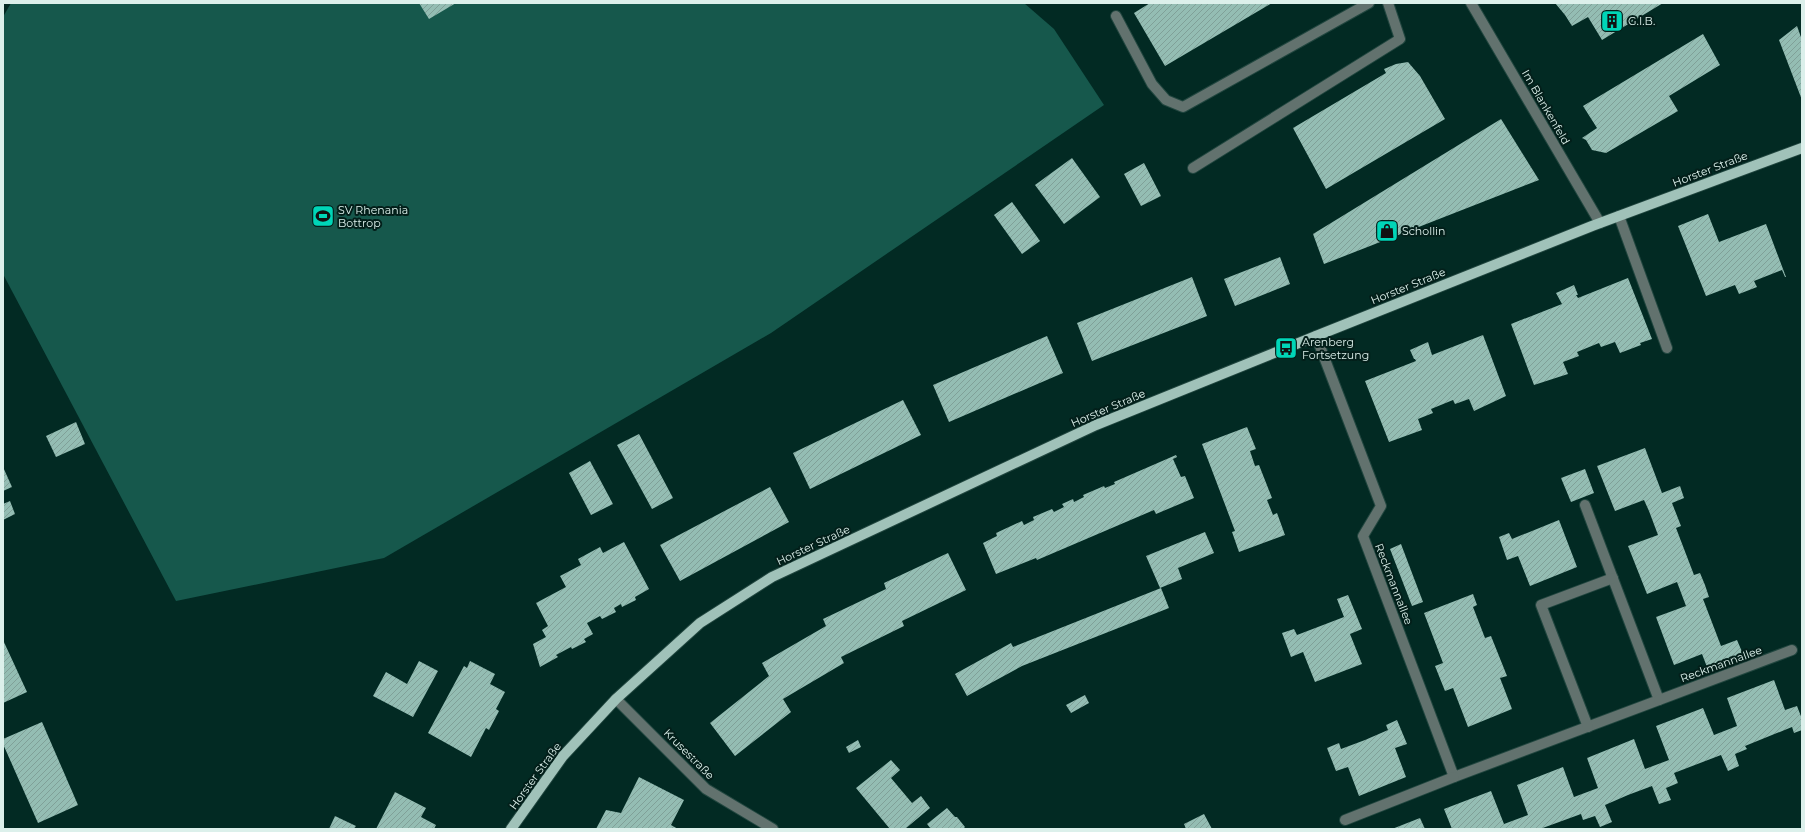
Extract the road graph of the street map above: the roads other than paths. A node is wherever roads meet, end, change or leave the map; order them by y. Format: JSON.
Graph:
{"nodes":[{"id":1,"x":1369,"y":3,"type":"edge"},
{"id":2,"x":1388,"y":3,"type":"edge"},
{"id":3,"x":1471,"y":3,"type":"edge"},
{"id":4,"x":1116,"y":16,"type":"dead end"},
{"id":5,"x":1802,"y":148,"type":"edge"},
{"id":6,"x":1193,"y":168,"type":"dead end"},
{"id":7,"x":1619,"y":216,"type":"junction"},
{"id":8,"x":1600,"y":224,"type":"junction"},
{"id":9,"x":1316,"y":336,"type":"junction"},
{"id":10,"x":1667,"y":348,"type":"dead end"},
{"id":11,"x":1585,"y":505,"type":"dead end"},
{"id":12,"x":1613,"y":578,"type":"junction"},
{"id":13,"x":1792,"y":650,"type":"dead end"},
{"id":14,"x":616,"y":699,"type":"junction"},
{"id":15,"x":1659,"y":700,"type":"junction"},
{"id":16,"x":1588,"y":727,"type":"junction"},
{"id":17,"x":1454,"y":777,"type":"junction"},
{"id":18,"x":1345,"y":820,"type":"dead end"},
{"id":19,"x":511,"y":829,"type":"edge"},
{"id":20,"x":773,"y":829,"type":"edge"}],
"edges":[{"from":1,"to":4,"type":"street"},
{"from":2,"to":6,"type":"street"},
{"from":3,"to":8,"type":"street","name":"Im Blankenfeld"},
{"from":5,"to":7,"type":"main road","name":"Horster Straße"},
{"from":7,"to":8,"type":"main road","name":"Horster Straße"},
{"from":7,"to":10,"type":"street"},
{"from":8,"to":9,"type":"main road","name":"Horster Straße"},
{"from":9,"to":14,"type":"main road","name":"Horster Straße"},
{"from":9,"to":17,"type":"street","name":"Reckmannallee"},
{"from":11,"to":12,"type":"street"},
{"from":12,"to":15,"type":"street"},
{"from":12,"to":16,"type":"street"},
{"from":13,"to":15,"type":"street","name":"Reckmannallee"},
{"from":14,"to":19,"type":"main road","name":"Horster Straße"},
{"from":14,"to":20,"type":"street","name":"Krusestraße"},
{"from":15,"to":16,"type":"street","name":"Reckmannallee"},
{"from":16,"to":17,"type":"street","name":"Reckmannallee"},
{"from":17,"to":18,"type":"street","name":"Reckmannallee"}]}
